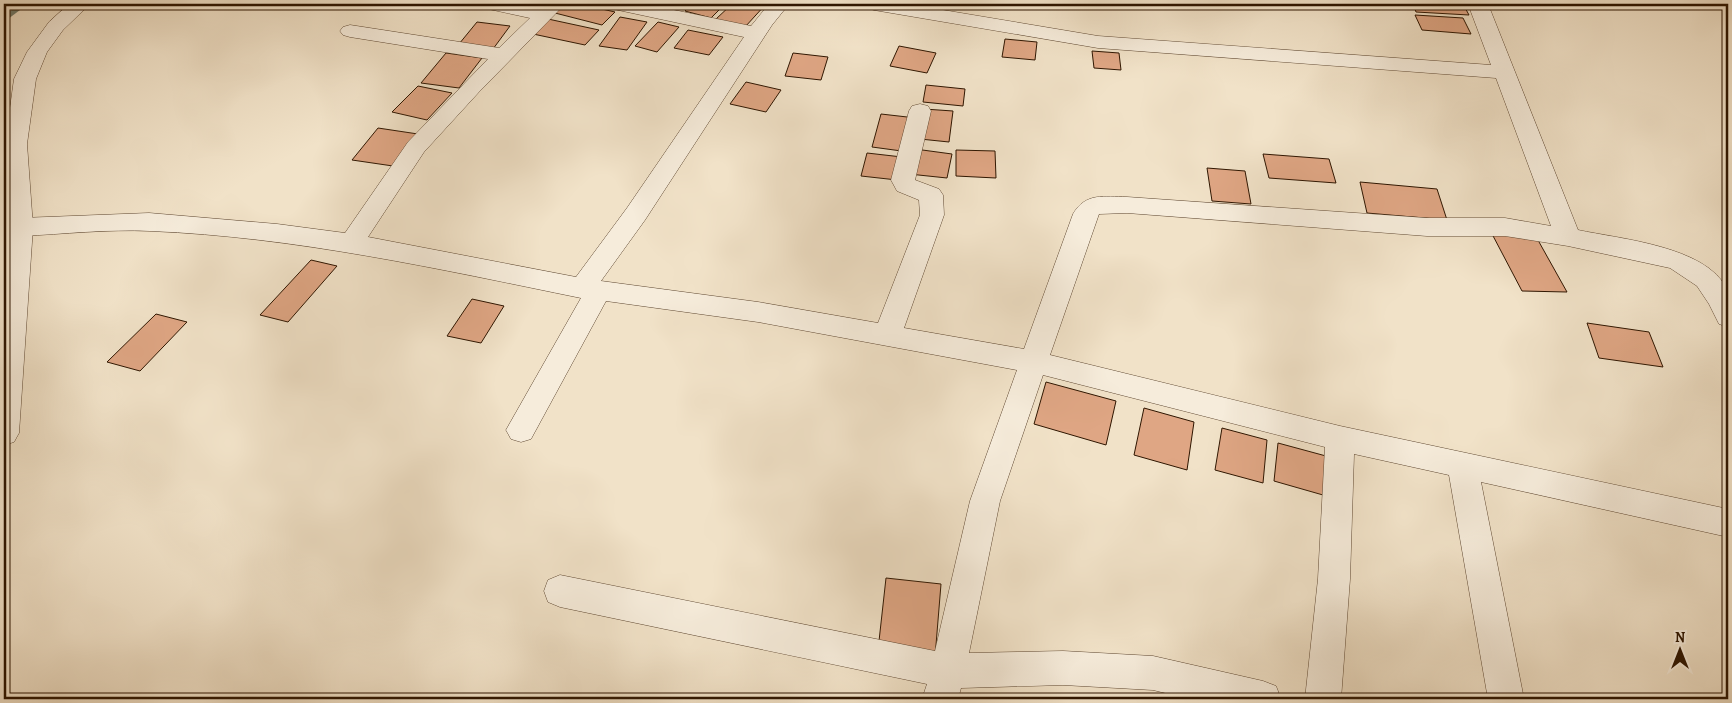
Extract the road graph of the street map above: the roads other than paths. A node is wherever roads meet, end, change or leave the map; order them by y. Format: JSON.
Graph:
{"nodes":[{"id":1,"x":80,"y":4,"type":"edge"},
{"id":2,"x":491,"y":4,"type":"edge"},
{"id":3,"x":618,"y":4,"type":"edge"},
{"id":4,"x":779,"y":4,"type":"edge"},
{"id":5,"x":874,"y":4,"type":"edge"},
{"id":6,"x":1478,"y":4,"type":"edge"},
{"id":7,"x":550,"y":9,"type":"edge"},
{"id":8,"x":350,"y":32,"type":"dead end"},
{"id":9,"x":756,"y":33,"type":"junction"},
{"id":10,"x":503,"y":55,"type":"junction"},
{"id":11,"x":1503,"y":72,"type":"junction"},
{"id":12,"x":920,"y":112,"type":"dead end"},
{"id":13,"x":10,"y":145,"type":"edge"},
{"id":14,"x":21,"y":227,"type":"junction"},
{"id":15,"x":1568,"y":237,"type":"junction"},
{"id":16,"x":351,"y":243,"type":"junction"},
{"id":17,"x":591,"y":289,"type":"junction"},
{"id":18,"x":1728,"y":317,"type":"edge"},
{"id":19,"x":887,"y":336,"type":"junction"},
{"id":20,"x":1035,"y":362,"type":"junction"},
{"id":21,"x":521,"y":430,"type":"dead end"},
{"id":22,"x":4,"y":433,"type":"edge"},
{"id":23,"x":1340,"y":438,"type":"junction"},
{"id":24,"x":1463,"y":466,"type":"junction"},
{"id":25,"x":1728,"y":523,"type":"edge"},
{"id":26,"x":560,"y":591,"type":"dead end"},
{"id":27,"x":944,"y":685,"type":"edge"},
{"id":28,"x":1259,"y":698,"type":"edge"},
{"id":29,"x":1323,"y":699,"type":"edge"},
{"id":30,"x":1506,"y":699,"type":"edge"}],
"edges":[{"from":1,"to":13,"type":"street"},
{"from":2,"to":7,"type":"street"},
{"from":3,"to":9,"type":"street"},
{"from":4,"to":9,"type":"street"},
{"from":5,"to":11,"type":"street"},
{"from":6,"to":11,"type":"street"},
{"from":7,"to":10,"type":"street"},
{"from":8,"to":10,"type":"street"},
{"from":9,"to":17,"type":"street"},
{"from":10,"to":16,"type":"street"},
{"from":11,"to":15,"type":"street"},
{"from":12,"to":19,"type":"street"},
{"from":13,"to":14,"type":"street"},
{"from":14,"to":16,"type":"street"},
{"from":14,"to":22,"type":"street"},
{"from":15,"to":18,"type":"street"},
{"from":15,"to":20,"type":"street"},
{"from":16,"to":17,"type":"street"},
{"from":17,"to":19,"type":"street"},
{"from":17,"to":21,"type":"street"},
{"from":19,"to":20,"type":"street"},
{"from":20,"to":23,"type":"street"},
{"from":20,"to":27,"type":"street"},
{"from":23,"to":24,"type":"street"},
{"from":23,"to":29,"type":"street"},
{"from":24,"to":25,"type":"street"},
{"from":24,"to":30,"type":"street"},
{"from":26,"to":27,"type":"street"},
{"from":27,"to":28,"type":"street"}]}
